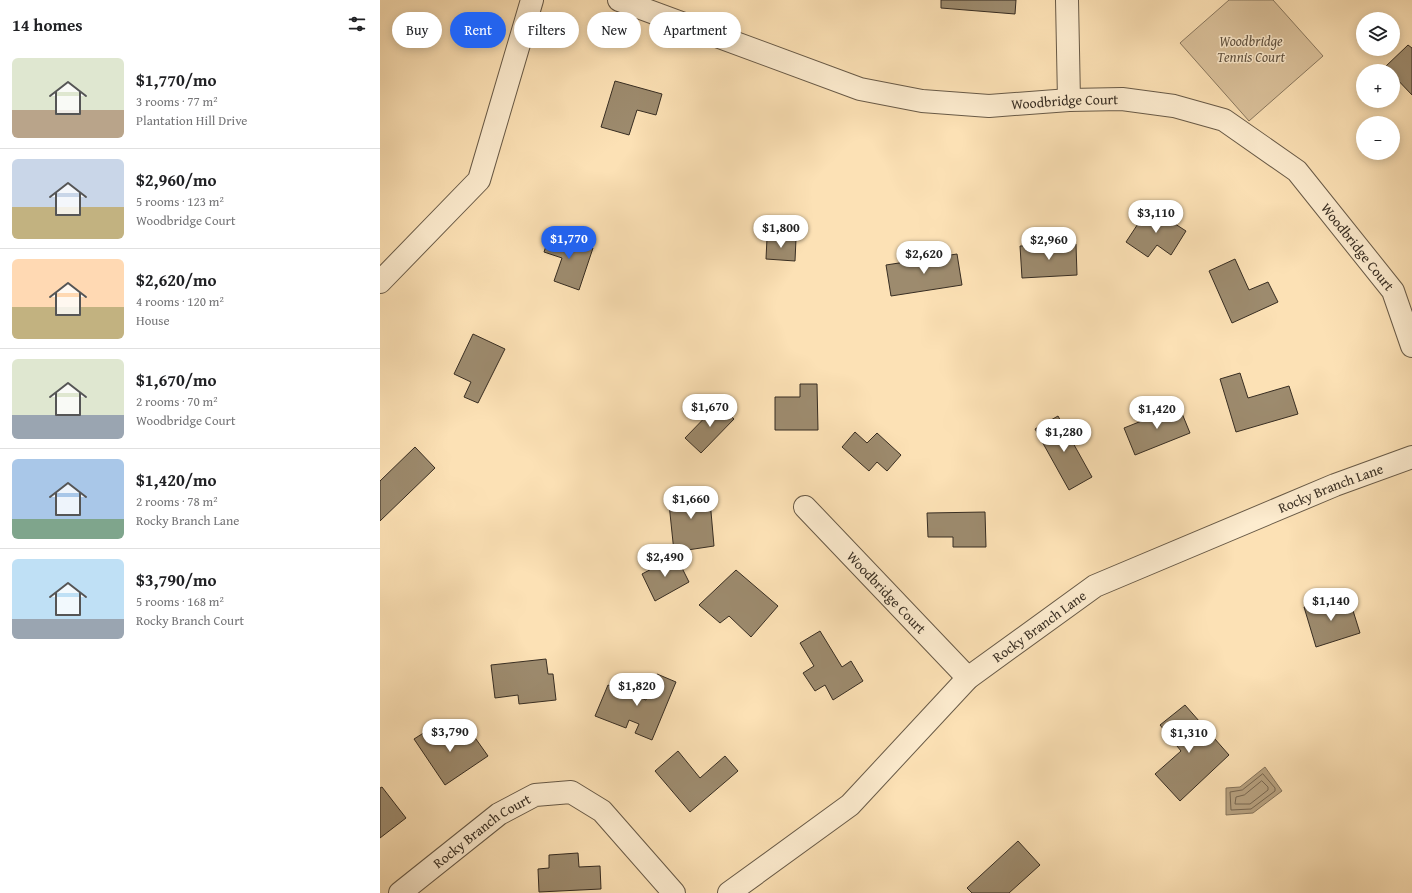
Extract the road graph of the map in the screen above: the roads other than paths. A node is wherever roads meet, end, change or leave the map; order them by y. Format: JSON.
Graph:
{"nodes":[{"id":1,"x":532,"y":0,"type":"edge"},
{"id":2,"x":619,"y":0,"type":"edge"},
{"id":3,"x":1068,"y":0,"type":"edge"},
{"id":4,"x":1069,"y":100,"type":"junction"},
{"id":5,"x":380,"y":282,"type":"edge"},
{"id":6,"x":1412,"y":346,"type":"edge"},
{"id":7,"x":1412,"y":457,"type":"edge"},
{"id":8,"x":805,"y":507,"type":"dead end"},
{"id":9,"x":968,"y":678,"type":"junction"},
{"id":10,"x":400,"y":893,"type":"edge"},
{"id":11,"x":674,"y":893,"type":"edge"},
{"id":12,"x":729,"y":893,"type":"edge"}],
"edges":[{"from":1,"to":5,"type":"street"},
{"from":2,"to":4,"type":"street","name":"Woodbridge Court"},
{"from":3,"to":4,"type":"street"},
{"from":4,"to":6,"type":"street","name":"Woodbridge Court"},
{"from":7,"to":9,"type":"street","name":"Rocky Branch Lane"},
{"from":8,"to":9,"type":"street","name":"Woodbridge Court"},
{"from":9,"to":12,"type":"street","name":"Rocky Branch Lane"},
{"from":10,"to":11,"type":"street","name":"Rocky Branch Court"}]}
